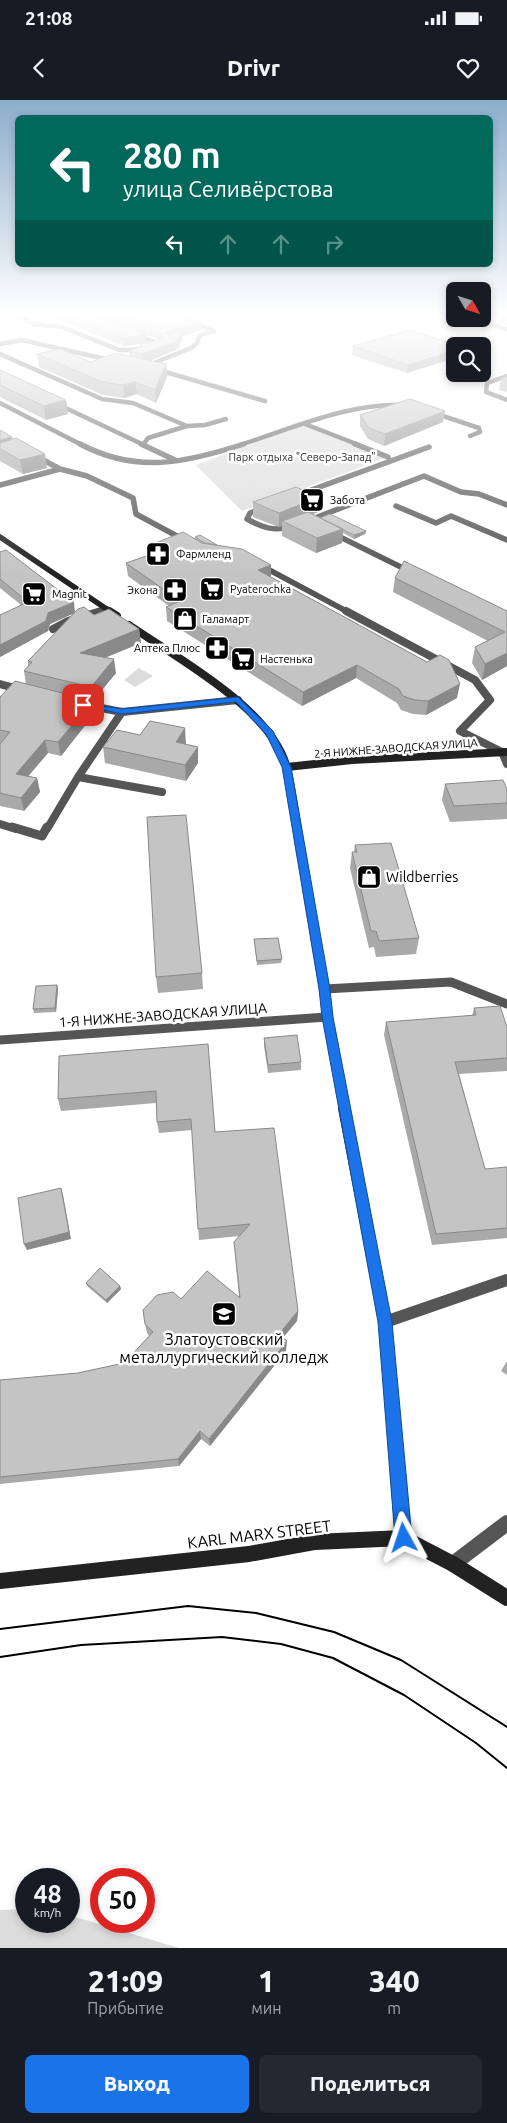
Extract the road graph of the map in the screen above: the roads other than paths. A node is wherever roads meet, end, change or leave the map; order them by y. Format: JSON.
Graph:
{"nodes":[{"id":1,"x":54,"y":402,"type":"edge"},
{"id":2,"x":125,"y":402,"type":"edge"},
{"id":3,"x":0,"y":403,"type":"edge"},
{"id":4,"x":409,"y":405,"type":"edge"},
{"id":5,"x":427,"y":411,"type":"edge"},
{"id":6,"x":226,"y":419,"type":"dead end"},
{"id":7,"x":305,"y":424,"type":"junction"},
{"id":8,"x":187,"y":426,"type":"junction"},
{"id":9,"x":470,"y":436,"type":"dead end"},
{"id":10,"x":143,"y":445,"type":"junction"},
{"id":11,"x":429,"y":447,"type":"dead end"},
{"id":12,"x":26,"y":450,"type":"edge"},
{"id":13,"x":388,"y":457,"type":"dead end"},
{"id":14,"x":178,"y":462,"type":"junction"},
{"id":15,"x":60,"y":468,"type":"junction"},
{"id":16,"x":0,"y":484,"type":"edge"},
{"id":17,"x":286,"y":500,"type":"edge"},
{"id":18,"x":507,"y":505,"type":"edge"},
{"id":19,"x":268,"y":506,"type":"edge"},
{"id":20,"x":396,"y":506,"type":"dead end"},
{"id":21,"x":307,"y":521,"type":"junction"},
{"id":22,"x":315,"y":525,"type":"edge"},
{"id":23,"x":324,"y":530,"type":"edge"},
{"id":24,"x":0,"y":537,"type":"edge"},
{"id":25,"x":507,"y":540,"type":"edge"},
{"id":26,"x":196,"y":546,"type":"edge"},
{"id":27,"x":255,"y":563,"type":"edge"},
{"id":28,"x":420,"y":577,"type":"edge"},
{"id":29,"x":107,"y":609,"type":"junction"},
{"id":30,"x":53,"y":629,"type":"edge"},
{"id":31,"x":0,"y":684,"type":"edge"},
{"id":32,"x":28,"y":691,"type":"edge"},
{"id":33,"x":238,"y":700,"type":"junction"},
{"id":34,"x":65,"y":701,"type":"edge"},
{"id":35,"x":122,"y":712,"type":"junction"},
{"id":36,"x":504,"y":752,"type":"edge"},
{"id":37,"x":507,"y":764,"type":"edge"},
{"id":38,"x":287,"y":767,"type":"junction"},
{"id":39,"x":78,"y":777,"type":"junction"},
{"id":40,"x":162,"y":792,"type":"dead end"},
{"id":41,"x":0,"y":824,"type":"edge"},
{"id":42,"x":325,"y":989,"type":"junction"},
{"id":43,"x":507,"y":1004,"type":"edge"},
{"id":44,"x":327,"y":1017,"type":"junction"},
{"id":45,"x":0,"y":1040,"type":"edge"},
{"id":46,"x":507,"y":1280,"type":"edge"},
{"id":47,"x":385,"y":1322,"type":"junction"},
{"id":48,"x":507,"y":1523,"type":"edge"},
{"id":49,"x":404,"y":1538,"type":"junction"},
{"id":50,"x":453,"y":1564,"type":"junction"},
{"id":51,"x":0,"y":1581,"type":"edge"},
{"id":52,"x":507,"y":1598,"type":"edge"}],
"edges":[{"from":1,"to":10,"type":"street"},
{"from":2,"to":8,"type":"street"},
{"from":3,"to":14,"type":"street"},
{"from":4,"to":7,"type":"street"},
{"from":5,"to":9,"type":"street"},
{"from":6,"to":8,"type":"street"},
{"from":7,"to":13,"type":"street"},
{"from":7,"to":14,"type":"street"},
{"from":8,"to":10,"type":"street"},
{"from":10,"to":14,"type":"street"},
{"from":11,"to":17,"type":"street"},
{"from":12,"to":15,"type":"street"},
{"from":15,"to":16,"type":"street"},
{"from":15,"to":26,"type":"street"},
{"from":18,"to":21,"type":"street"},
{"from":19,"to":21,"type":"street"},
{"from":20,"to":25,"type":"street"},
{"from":21,"to":22,"type":"street"},
{"from":23,"to":28,"type":"street"},
{"from":24,"to":29,"type":"main road"},
{"from":27,"to":36,"type":"street"},
{"from":29,"to":30,"type":"street"},
{"from":29,"to":33,"type":"main road"},
{"from":31,"to":32,"type":"street"},
{"from":33,"to":35,"type":"street"},
{"from":33,"to":38,"type":"main road"},
{"from":34,"to":35,"type":"street"},
{"from":35,"to":39,"type":"street"},
{"from":36,"to":37,"type":"street"},
{"from":36,"to":38,"type":"main road","name":"2-Я НИЖНЕ-ЗАВОДСКАЯ УЛИЦА"},
{"from":38,"to":42,"type":"main road"},
{"from":39,"to":40,"type":"street"},
{"from":39,"to":41,"type":"street"},
{"from":42,"to":43,"type":"street"},
{"from":42,"to":44,"type":"main road"},
{"from":44,"to":45,"type":"street","name":"1-Я НИЖНЕ-ЗАВОДСКАЯ УЛИЦА"},
{"from":44,"to":47,"type":"main road"},
{"from":46,"to":47,"type":"street"},
{"from":47,"to":49,"type":"main road"},
{"from":48,"to":50,"type":"street"},
{"from":49,"to":50,"type":"main road"},
{"from":49,"to":51,"type":"main road","name":"KARL MARX STREET"},
{"from":50,"to":52,"type":"main road"}]}
